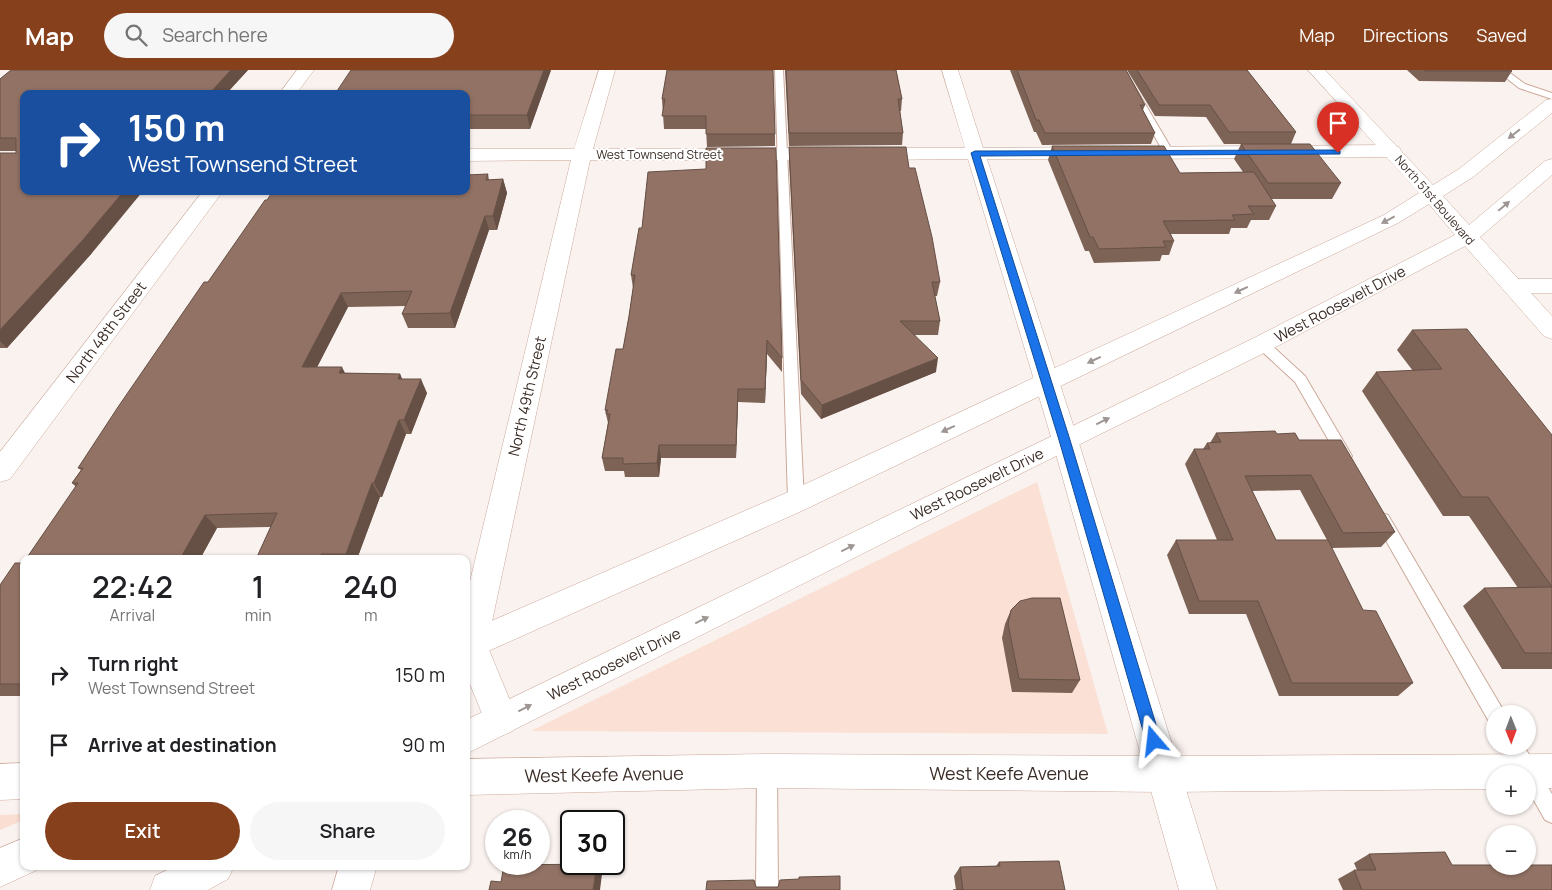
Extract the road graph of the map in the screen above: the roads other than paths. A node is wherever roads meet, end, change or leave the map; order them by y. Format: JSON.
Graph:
{"nodes":[{"id":1,"x":306,"y":70,"type":"edge"},
{"id":2,"x":607,"y":70,"type":"edge"},
{"id":3,"x":779,"y":70,"type":"edge"},
{"id":4,"x":950,"y":70,"type":"edge"},
{"id":5,"x":1121,"y":70,"type":"edge"},
{"id":6,"x":1316,"y":70,"type":"edge"},
{"id":7,"x":1500,"y":70,"type":"edge"},
{"id":8,"x":290,"y":90,"type":"edge"},
{"id":9,"x":1552,"y":96,"type":"edge"},
{"id":10,"x":1552,"y":104,"type":"edge"},
{"id":11,"x":1392,"y":151,"type":"junction"},
{"id":12,"x":975,"y":153,"type":"junction"},
{"id":13,"x":1169,"y":153,"type":"junction"},
{"id":14,"x":582,"y":154,"type":"junction"},
{"id":15,"x":780,"y":154,"type":"junction"},
{"id":16,"x":470,"y":155,"type":"edge"},
{"id":17,"x":1552,"y":165,"type":"edge"},
{"id":18,"x":209,"y":195,"type":"edge"},
{"id":19,"x":1430,"y":195,"type":"junction"},
{"id":20,"x":1467,"y":237,"type":"junction"},
{"id":21,"x":1513,"y":286,"type":"junction"},
{"id":22,"x":1552,"y":286,"type":"edge"},
{"id":23,"x":1552,"y":331,"type":"edge"},
{"id":24,"x":1262,"y":344,"type":"junction"},
{"id":25,"x":1047,"y":383,"type":"junction"},
{"id":26,"x":1065,"y":440,"type":"junction"},
{"id":27,"x":0,"y":472,"type":"edge"},
{"id":28,"x":1355,"y":473,"type":"edge"},
{"id":29,"x":796,"y":501,"type":"junction"},
{"id":30,"x":1375,"y":507,"type":"edge"},
{"id":31,"x":470,"y":642,"type":"edge"},
{"id":32,"x":470,"y":646,"type":"edge"},
{"id":33,"x":470,"y":648,"type":"edge"},
{"id":34,"x":1490,"y":705,"type":"edge"},
{"id":35,"x":501,"y":720,"type":"junction"},
{"id":36,"x":470,"y":736,"type":"edge"},
{"id":37,"x":1531,"y":763,"type":"edge"},
{"id":38,"x":767,"y":771,"type":"junction"},
{"id":39,"x":1164,"y":774,"type":"junction"},
{"id":40,"x":470,"y":777,"type":"edge"},
{"id":41,"x":20,"y":781,"type":"edge"},
{"id":42,"x":0,"y":782,"type":"edge"},
{"id":43,"x":1552,"y":813,"type":"edge"},
{"id":44,"x":20,"y":859,"type":"edge"},
{"id":45,"x":0,"y":868,"type":"edge"},
{"id":46,"x":206,"y":870,"type":"edge"},
{"id":47,"x":357,"y":870,"type":"edge"},
{"id":48,"x":169,"y":890,"type":"edge"},
{"id":49,"x":351,"y":890,"type":"edge"},
{"id":50,"x":767,"y":890,"type":"edge"},
{"id":51,"x":1198,"y":890,"type":"edge"}],
"edges":[{"from":1,"to":8,"type":"street"},
{"from":2,"to":14,"type":"street","name":"North 49th Street"},
{"from":3,"to":15,"type":"lane"},
{"from":4,"to":12,"type":"street"},
{"from":5,"to":13,"type":"lane"},
{"from":6,"to":11,"type":"street","name":"North 51st Boulevard"},
{"from":7,"to":9,"type":"lane"},
{"from":10,"to":19,"type":"street","one_way":true},
{"from":11,"to":13,"type":"street","name":"West Townsend Street"},
{"from":11,"to":19,"type":"street","name":"North 51st Boulevard"},
{"from":12,"to":13,"type":"street","name":"West Townsend Street"},
{"from":12,"to":15,"type":"street","name":"West Townsend Street"},
{"from":12,"to":25,"type":"street"},
{"from":14,"to":15,"type":"street","name":"West Townsend Street"},
{"from":14,"to":16,"type":"street","name":"West Townsend Street"},
{"from":14,"to":31,"type":"street","name":"North 49th Street"},
{"from":15,"to":29,"type":"lane"},
{"from":20,"to":17,"type":"street","name":"West Roosevelt Drive","one_way":true},
{"from":18,"to":27,"type":"street","name":"North 48th Street"},
{"from":19,"to":20,"type":"street","name":"North 51st Boulevard"},
{"from":19,"to":25,"type":"street","one_way":true},
{"from":20,"to":21,"type":"street","name":"North 51st Boulevard"},
{"from":20,"to":24,"type":"street","name":"West Roosevelt Drive"},
{"from":21,"to":22,"type":"street"},
{"from":21,"to":23,"type":"street","name":"North 51st Boulevard"},
{"from":26,"to":24,"type":"street","name":"West Roosevelt Drive","one_way":true},
{"from":24,"to":28,"type":"lane"},
{"from":25,"to":26,"type":"street"},
{"from":25,"to":29,"type":"street","one_way":true},
{"from":35,"to":26,"type":"street","name":"West Roosevelt Drive","one_way":true},
{"from":26,"to":39,"type":"street"},
{"from":29,"to":32,"type":"street"},
{"from":30,"to":34,"type":"lane"},
{"from":33,"to":35,"type":"street"},
{"from":35,"to":36,"type":"street","name":"West Roosevelt Drive"},
{"from":37,"to":39,"type":"street","name":"West Keefe Avenue"},
{"from":37,"to":43,"type":"lane"},
{"from":38,"to":39,"type":"street","name":"West Keefe Avenue"},
{"from":38,"to":40,"type":"street","name":"West Keefe Avenue"},
{"from":38,"to":50,"type":"lane"},
{"from":39,"to":51,"type":"street"},
{"from":41,"to":42,"type":"street"},
{"from":44,"to":45,"type":"street"},
{"from":46,"to":48,"type":"street"},
{"from":47,"to":49,"type":"street"}]}
